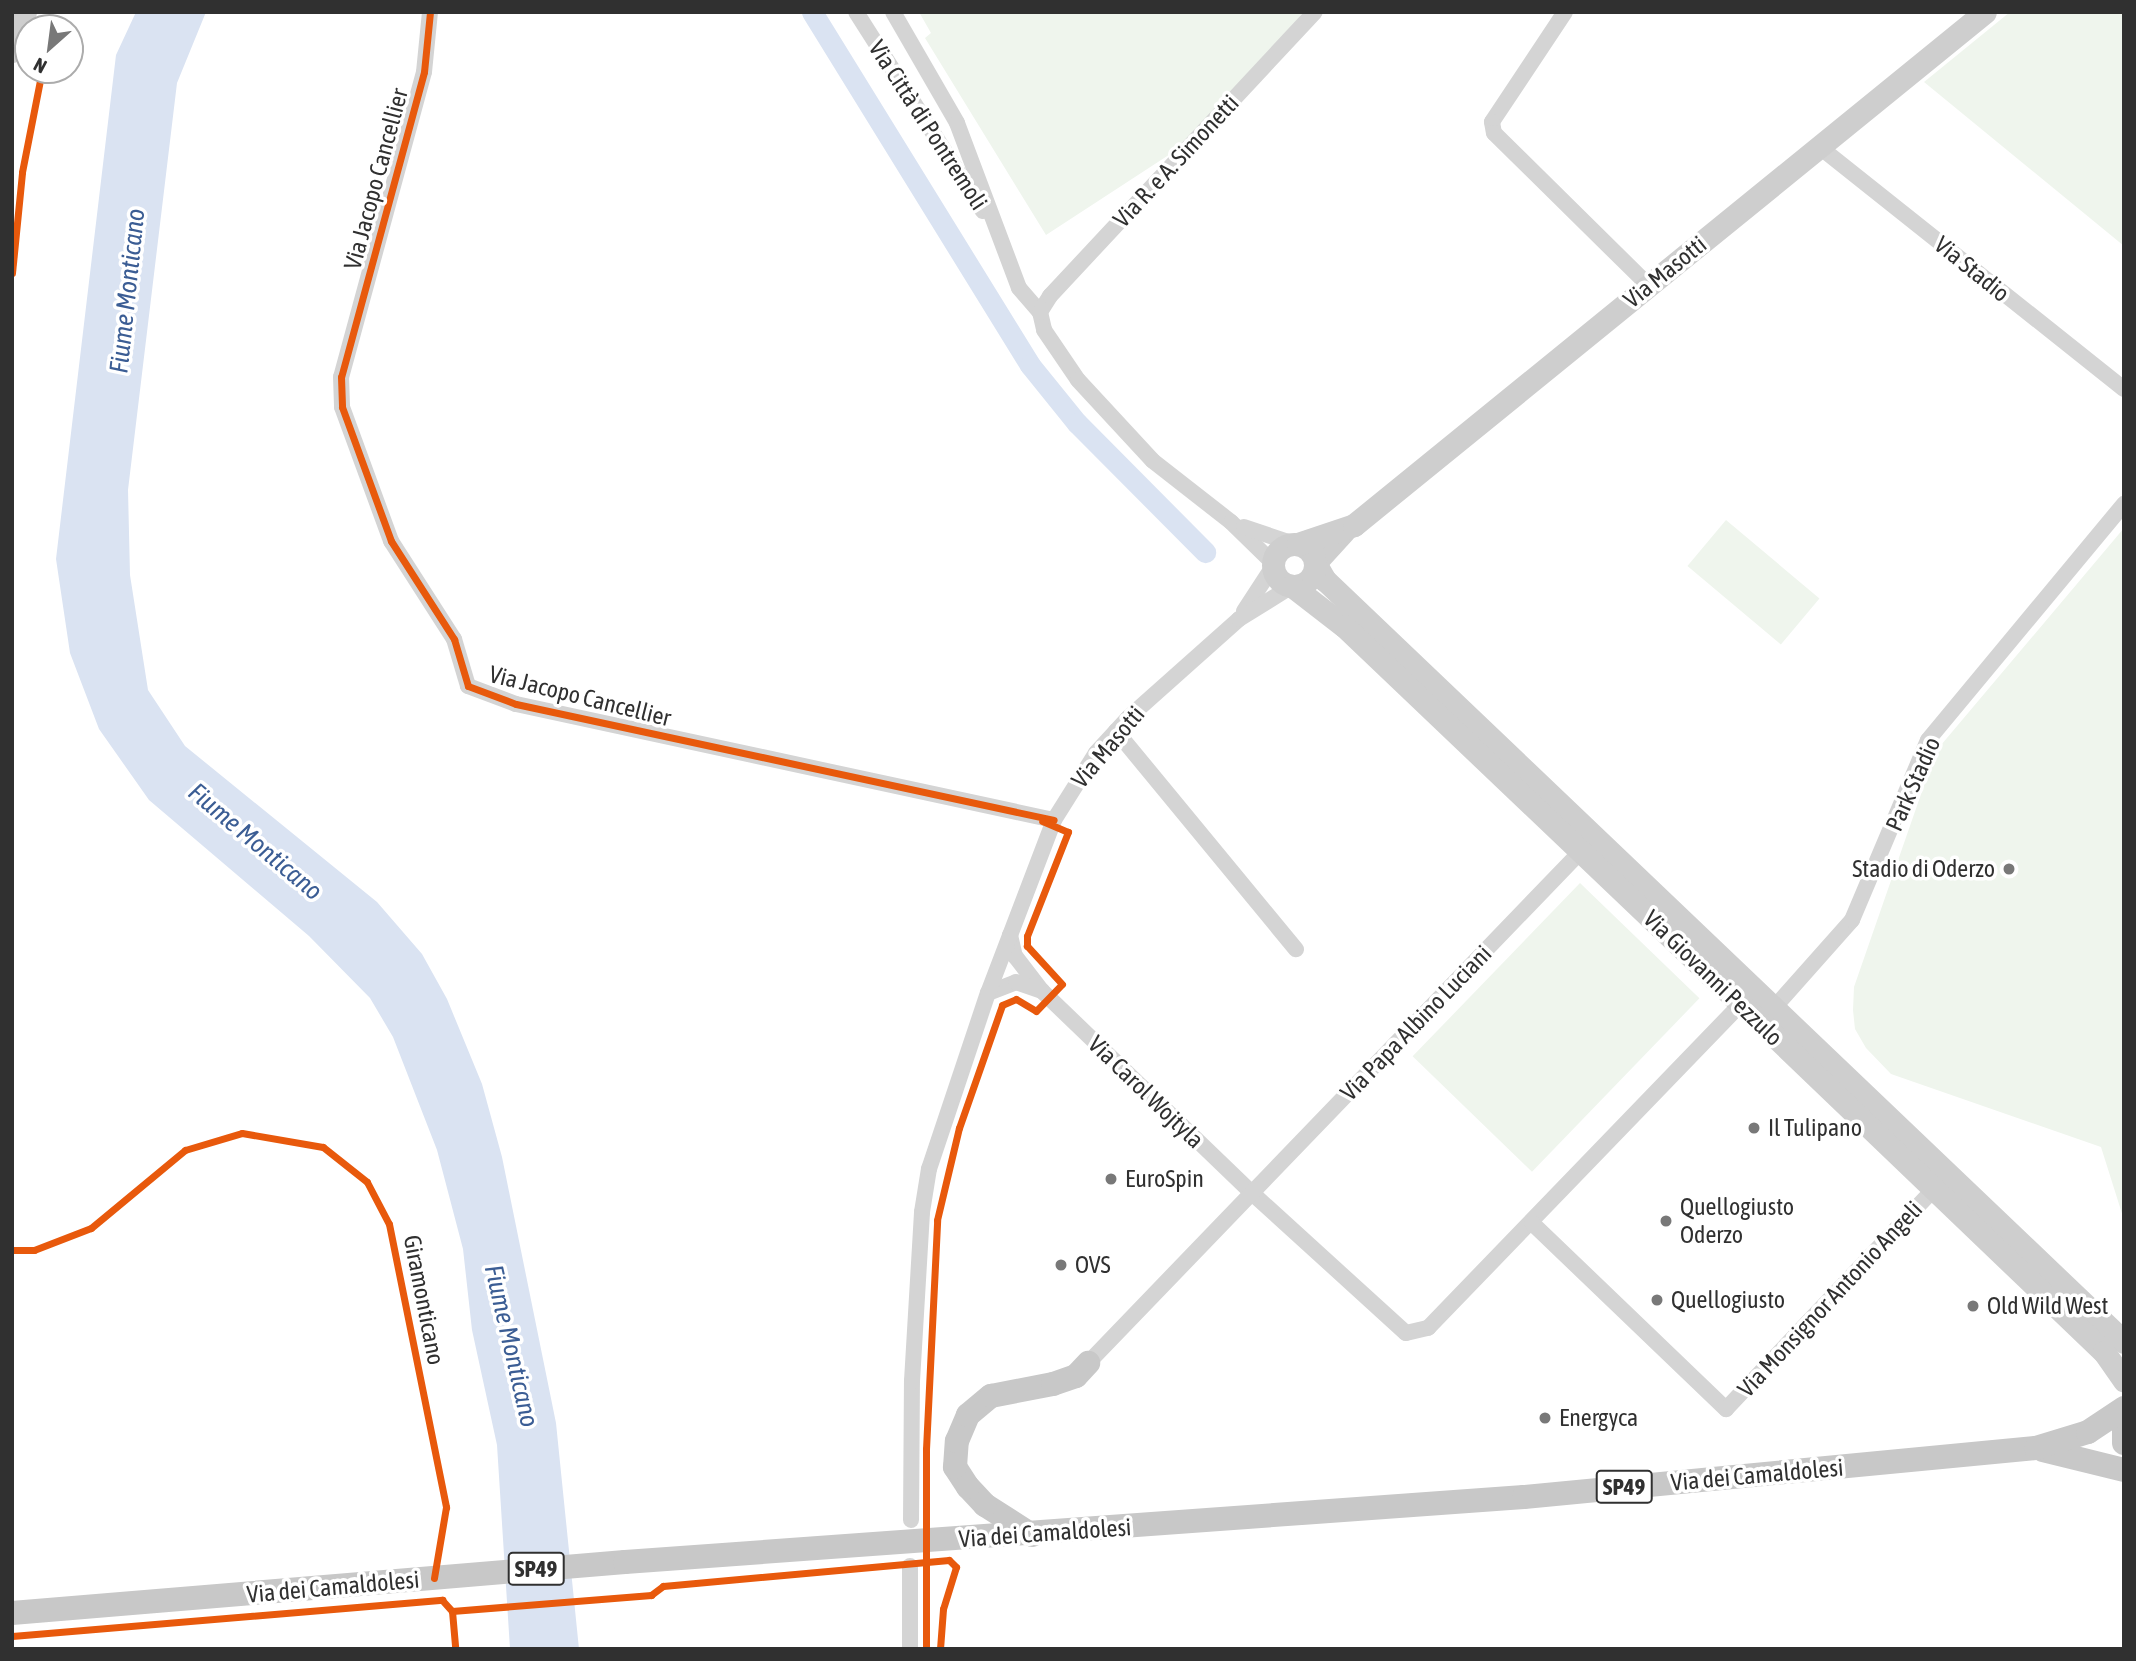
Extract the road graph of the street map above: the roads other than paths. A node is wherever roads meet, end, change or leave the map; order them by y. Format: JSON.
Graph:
{"nodes":[{"id":1,"x":25,"y":12,"type":"edge"},
{"id":2,"x":430,"y":12,"type":"edge"},
{"id":3,"x":856,"y":12,"type":"edge"},
{"id":4,"x":893,"y":12,"type":"edge"},
{"id":5,"x":1315,"y":12,"type":"edge"},
{"id":6,"x":1565,"y":12,"type":"edge"},
{"id":7,"x":1985,"y":12,"type":"edge"},
{"id":8,"x":12,"y":51,"type":"edge"},
{"id":9,"x":954,"y":117,"type":"junction"},
{"id":10,"x":925,"y":120,"type":"junction"},
{"id":11,"x":1821,"y":148,"type":"junction"},
{"id":12,"x":1000,"y":237,"type":"junction"},
{"id":13,"x":1647,"y":285,"type":"junction"},
{"id":14,"x":1040,"y":312,"type":"junction"},
{"id":15,"x":2124,"y":388,"type":"edge"},
{"id":16,"x":2124,"y":504,"type":"edge"},
{"id":17,"x":1231,"y":522,"type":"junction"},
{"id":18,"x":1344,"y":531,"type":"junction"},
{"id":19,"x":1294,"y":544,"type":"junction"},
{"id":20,"x":1315,"y":563,"type":"junction"},
{"id":21,"x":1272,"y":565,"type":"junction"},
{"id":22,"x":1292,"y":586,"type":"junction"},
{"id":23,"x":1239,"y":619,"type":"junction"},
{"id":24,"x":1116,"y":731,"type":"junction"},
{"id":25,"x":1054,"y":820,"type":"junction"},
{"id":26,"x":1588,"y":845,"type":"junction"},
{"id":27,"x":1010,"y":934,"type":"junction"},
{"id":28,"x":1296,"y":949,"type":"dead end"},
{"id":29,"x":1042,"y":990,"type":"junction"},
{"id":30,"x":988,"y":993,"type":"junction"},
{"id":31,"x":1741,"y":1004,"type":"junction"},
{"id":32,"x":1773,"y":1009,"type":"junction"},
{"id":33,"x":1940,"y":1183,"type":"junction"},
{"id":34,"x":1251,"y":1193,"type":"junction"},
{"id":35,"x":1532,"y":1223,"type":"junction"},
{"id":36,"x":2124,"y":1342,"type":"edge"},
{"id":37,"x":1088,"y":1363,"type":"joint"},
{"id":38,"x":2124,"y":1381,"type":"edge"},
{"id":39,"x":2124,"y":1408,"type":"edge"},
{"id":40,"x":2124,"y":1415,"type":"edge"},
{"id":41,"x":2124,"y":1443,"type":"edge"},
{"id":42,"x":2036,"y":1448,"type":"junction"},
{"id":43,"x":2124,"y":1470,"type":"edge"},
{"id":44,"x":911,"y":1520,"type":"dead end"},
{"id":45,"x":1032,"y":1535,"type":"junction"},
{"id":46,"x":910,"y":1566,"type":"dead end"},
{"id":47,"x":12,"y":1613,"type":"edge"},
{"id":48,"x":910,"y":1649,"type":"edge"}],
"edges":[{"from":1,"to":8,"type":"street"},
{"from":2,"to":25,"type":"street","name":"Via Jacopo Cancellier"},
{"from":3,"to":10,"type":"street","name":"Via Città di Pontremoli"},
{"from":4,"to":9,"type":"street","name":"Via Città di Pontremoli"},
{"from":5,"to":14,"type":"street","name":"Via R. e A. Simonetti"},
{"from":6,"to":13,"type":"street"},
{"from":7,"to":11,"type":"street","name":"Via Masotti"},
{"from":9,"to":10,"type":"street"},
{"from":9,"to":12,"type":"street","name":"Via Città di Pontremoli"},
{"from":10,"to":12,"type":"street","name":"Via Città di Pontremoli"},
{"from":11,"to":13,"type":"street","name":"Via Masotti"},
{"from":11,"to":15,"type":"street","name":"Via Stadio"},
{"from":12,"to":14,"type":"street","name":"Via Città di Pontremoli"},
{"from":13,"to":18,"type":"street","name":"Via Masotti"},
{"from":14,"to":17,"type":"street","name":"Via Città di Pontremoli"},
{"from":16,"to":32,"type":"street","name":"Park Stadio"},
{"from":17,"to":19,"type":"street","name":"Via Città di Pontremoli"},
{"from":17,"to":21,"type":"street","name":"Via Città di Pontremoli"},
{"from":18,"to":19,"type":"street","name":"Via Masotti"},
{"from":18,"to":20,"type":"street","name":"Via Masotti"},
{"from":19,"to":20,"type":"street","name":"Via Giovanni Pezzulo"},
{"from":19,"to":21,"type":"street"},
{"from":20,"to":22,"type":"street"},
{"from":20,"to":26,"type":"street","name":"Via Giovanni Pezzulo"},
{"from":21,"to":22,"type":"street","name":"Via Giovanni Pezzulo"},
{"from":21,"to":23,"type":"street","name":"Via Masotti"},
{"from":22,"to":23,"type":"street","name":"Via Masotti"},
{"from":22,"to":26,"type":"street","name":"Via Giovanni Pezzulo"},
{"from":23,"to":24,"type":"street","name":"Via Masotti"},
{"from":24,"to":25,"type":"street","name":"Via Masotti"},
{"from":24,"to":28,"type":"street"},
{"from":25,"to":27,"type":"street","name":"Via Masotti"},
{"from":26,"to":31,"type":"street","name":"Via Giovanni Pezzulo"},
{"from":26,"to":32,"type":"street","name":"Via Giovanni Pezzulo"},
{"from":26,"to":34,"type":"street","name":"Via Papa Albino Luciani"},
{"from":27,"to":29,"type":"street","name":"Via Carol Wojtyla"},
{"from":27,"to":30,"type":"street","name":"Via Masotti"},
{"from":29,"to":30,"type":"street"},
{"from":29,"to":34,"type":"street","name":"Via Carol Wojtyla"},
{"from":30,"to":44,"type":"street","name":"Via Masotti"},
{"from":31,"to":33,"type":"street","name":"Via Giovanni Pezzulo"},
{"from":31,"to":35,"type":"street"},
{"from":32,"to":33,"type":"street","name":"Via Giovanni Pezzulo"},
{"from":33,"to":35,"type":"street","name":"Via Monsignor Antonio Angeli"},
{"from":33,"to":36,"type":"street","name":"Via Giovanni Pezzulo"},
{"from":33,"to":38,"type":"street","name":"Via Giovanni Pezzulo"},
{"from":34,"to":35,"type":"street","name":"Via Carol Wojtyla"},
{"from":34,"to":37,"type":"street"},
{"from":37,"to":45,"type":"main road"},
{"from":39,"to":42,"type":"main road","name":"Via dei Camaldolesi","number":"SP49"},
{"from":40,"to":41,"type":"main road"},
{"from":42,"to":43,"type":"main road","name":"Via dei Camaldolesi","number":"SP49"},
{"from":42,"to":45,"type":"main road","name":"Via dei Camaldolesi","number":"SP49"},
{"from":45,"to":47,"type":"main road","name":"Via dei Camaldolesi","number":"SP49"},
{"from":46,"to":48,"type":"street"}]}
